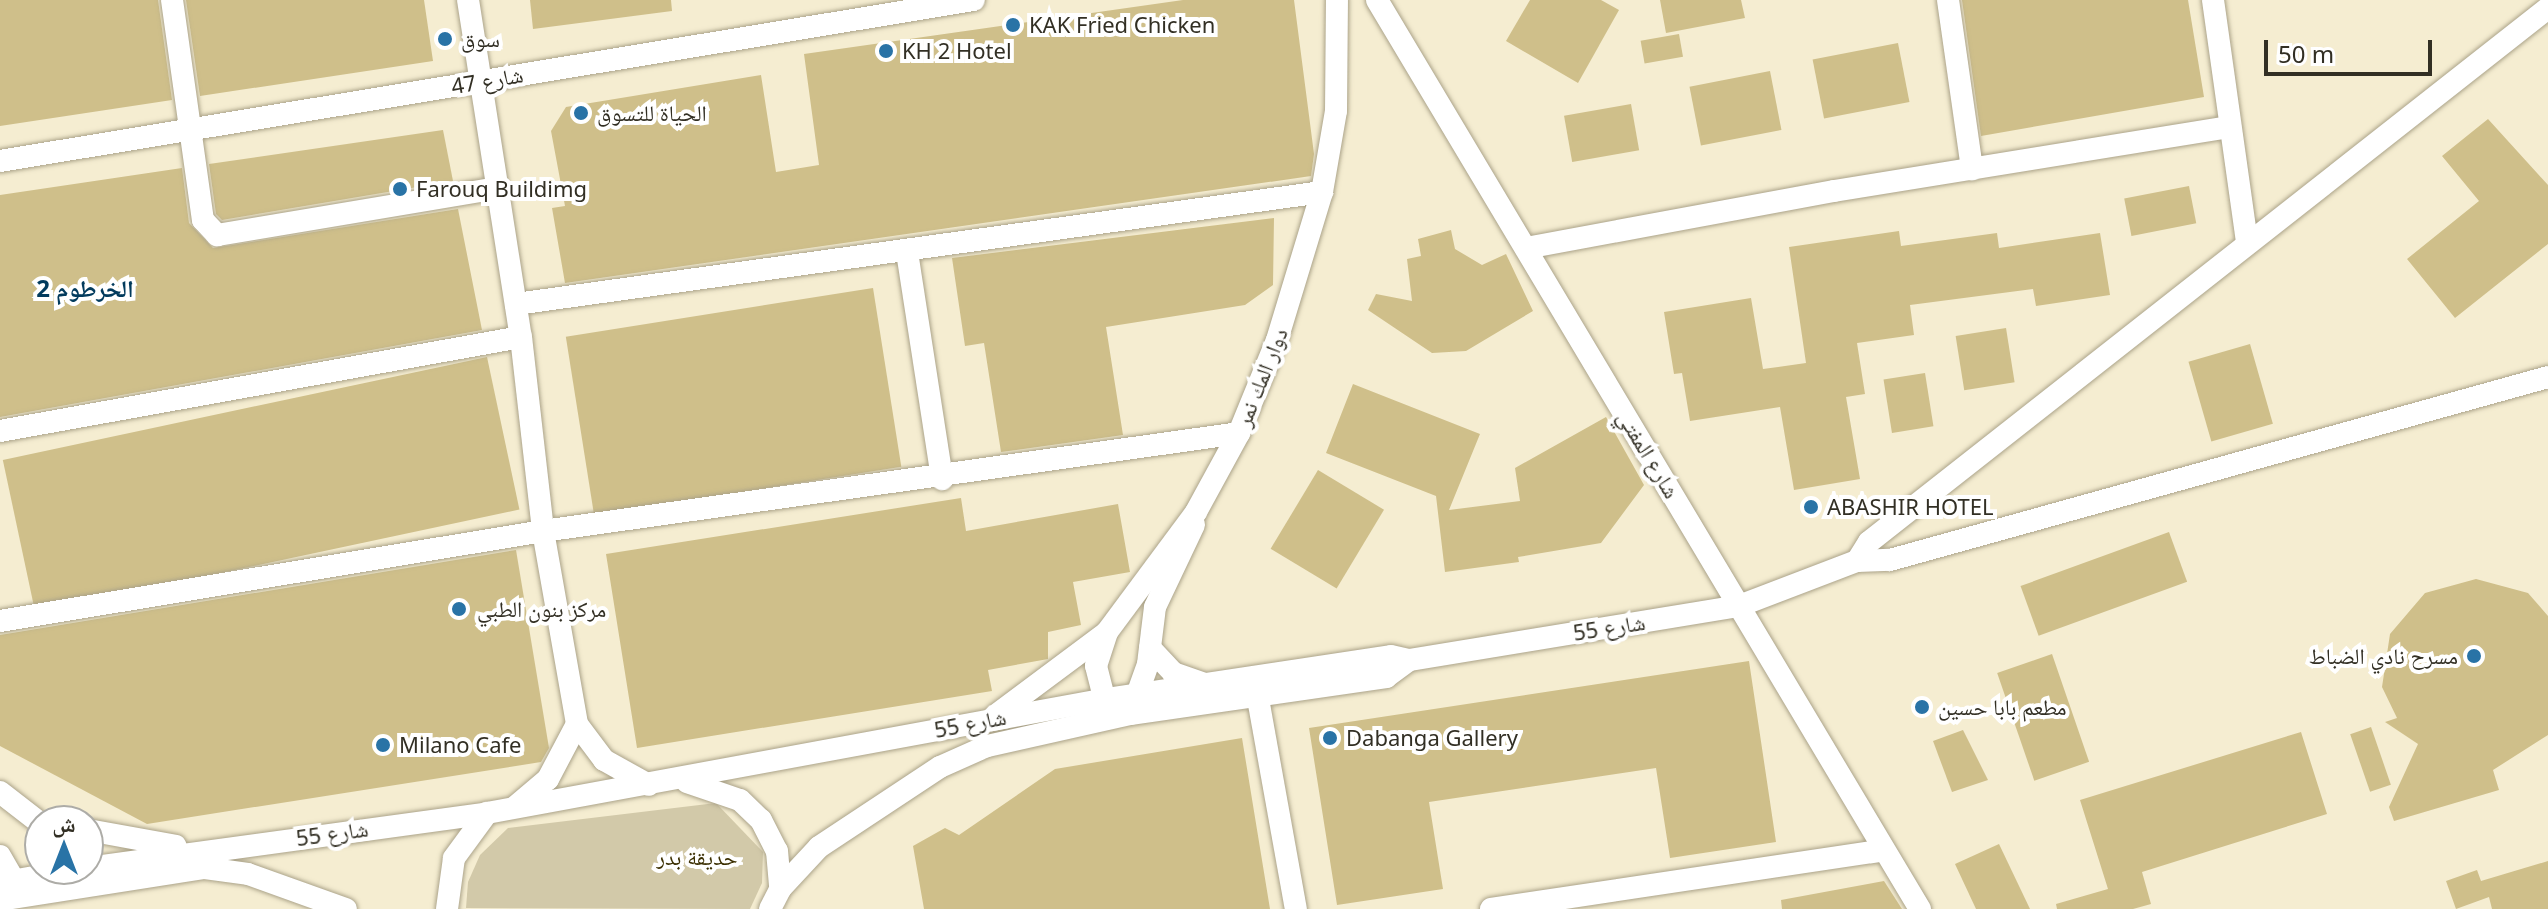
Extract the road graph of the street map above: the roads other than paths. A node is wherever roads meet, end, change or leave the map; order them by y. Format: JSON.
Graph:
{"nodes":[{"id":1,"x":172,"y":0,"type":"edge"},
{"id":2,"x":468,"y":0,"type":"edge"},
{"id":3,"x":974,"y":0,"type":"edge"},
{"id":4,"x":1337,"y":0,"type":"edge"},
{"id":5,"x":1377,"y":0,"type":"edge"},
{"id":6,"x":1948,"y":0,"type":"edge"},
{"id":7,"x":2213,"y":0,"type":"edge"},
{"id":8,"x":2548,"y":8,"type":"edge"},
{"id":9,"x":481,"y":81,"type":"junction"},
{"id":10,"x":2230,"y":127,"type":"junction"},
{"id":11,"x":190,"y":130,"type":"junction"},
{"id":12,"x":0,"y":161,"type":"edge"},
{"id":13,"x":1972,"y":169,"type":"junction"},
{"id":14,"x":498,"y":188,"type":"junction"},
{"id":15,"x":1322,"y":192,"type":"junction"},
{"id":16,"x":2247,"y":241,"type":"junction"},
{"id":17,"x":1526,"y":248,"type":"junction"},
{"id":18,"x":907,"y":252,"type":"junction"},
{"id":19,"x":516,"y":304,"type":"junction"},
{"id":20,"x":521,"y":337,"type":"junction"},
{"id":21,"x":2548,"y":377,"type":"edge"},
{"id":22,"x":0,"y":431,"type":"edge"},
{"id":23,"x":1239,"y":433,"type":"junction"},
{"id":24,"x":942,"y":479,"type":"junction"},
{"id":25,"x":1196,"y":512,"type":"junction"},
{"id":26,"x":543,"y":531,"type":"junction"},
{"id":27,"x":1876,"y":538,"type":"junction"},
{"id":28,"x":1890,"y":560,"type":"junction"},
{"id":29,"x":1857,"y":561,"type":"junction"},
{"id":30,"x":1739,"y":606,"type":"junction"},
{"id":31,"x":0,"y":621,"type":"edge"},
{"id":32,"x":1107,"y":632,"type":"junction"},
{"id":33,"x":1150,"y":648,"type":"junction"},
{"id":34,"x":1207,"y":685,"type":"junction"},
{"id":35,"x":1256,"y":688,"type":"junction"},
{"id":36,"x":1119,"y":706,"type":"junction"},
{"id":37,"x":992,"y":718,"type":"junction"},
{"id":38,"x":577,"y":724,"type":"junction"},
{"id":39,"x":675,"y":780,"type":"junction"},
{"id":40,"x":649,"y":785,"type":"junction"},
{"id":41,"x":0,"y":792,"type":"edge"},
{"id":42,"x":514,"y":808,"type":"junction"},
{"id":43,"x":24,"y":810,"type":"edge"},
{"id":44,"x":487,"y":813,"type":"junction"},
{"id":45,"x":104,"y":834,"type":"edge"},
{"id":46,"x":1884,"y":850,"type":"junction"},
{"id":47,"x":0,"y":856,"type":"edge"},
{"id":48,"x":203,"y":859,"type":"junction"},
{"id":49,"x":104,"y":867,"type":"edge"},
{"id":50,"x":104,"y":872,"type":"edge"},
{"id":51,"x":24,"y":878,"type":"edge"},
{"id":52,"x":24,"y":885,"type":"edge"},
{"id":53,"x":775,"y":899,"type":"edge"},
{"id":54,"x":0,"y":900,"type":"edge"},
{"id":55,"x":346,"y":909,"type":"edge"},
{"id":56,"x":447,"y":909,"type":"edge"},
{"id":57,"x":1296,"y":909,"type":"edge"},
{"id":58,"x":1491,"y":909,"type":"edge"},
{"id":59,"x":1920,"y":909,"type":"edge"}],
"edges":[{"from":1,"to":11,"type":"street"},
{"from":2,"to":9,"type":"street"},
{"from":3,"to":9,"type":"street","name":"شارع 47"},
{"from":4,"to":15,"type":"street","name":"دوار المك نمر"},
{"from":5,"to":17,"type":"street","name":"شارع المفتي"},
{"from":6,"to":13,"type":"street"},
{"from":7,"to":10,"type":"street"},
{"from":8,"to":16,"type":"street"},
{"from":9,"to":11,"type":"street","name":"شارع 47"},
{"from":9,"to":14,"type":"street"},
{"from":10,"to":13,"type":"street"},
{"from":10,"to":16,"type":"street"},
{"from":11,"to":12,"type":"street","name":"شارع 47"},
{"from":11,"to":14,"type":"street"},
{"from":13,"to":17,"type":"street"},
{"from":14,"to":19,"type":"street"},
{"from":15,"to":18,"type":"street"},
{"from":15,"to":23,"type":"street","name":"دوار المك نمر"},
{"from":16,"to":27,"type":"street"},
{"from":17,"to":30,"type":"street","name":"شارع المفتي"},
{"from":18,"to":19,"type":"street"},
{"from":18,"to":24,"type":"street"},
{"from":19,"to":20,"type":"street"},
{"from":20,"to":22,"type":"street"},
{"from":20,"to":26,"type":"street"},
{"from":21,"to":28,"type":"street"},
{"from":23,"to":24,"type":"street"},
{"from":23,"to":25,"type":"street","name":"دوار المك نمر"},
{"from":24,"to":26,"type":"street"},
{"from":25,"to":32,"type":"street","name":"دوار المك نمر"},
{"from":25,"to":33,"type":"street"},
{"from":26,"to":31,"type":"street"},
{"from":26,"to":38,"type":"street"},
{"from":27,"to":28,"type":"street"},
{"from":27,"to":29,"type":"street"},
{"from":28,"to":29,"type":"street"},
{"from":29,"to":30,"type":"street","name":"شارع 55"},
{"from":30,"to":35,"type":"street","name":"شارع 55"},
{"from":30,"to":46,"type":"street","name":"شارع المفتي"},
{"from":32,"to":36,"type":"street","name":"دوار المك نمر"},
{"from":32,"to":37,"type":"street"},
{"from":33,"to":34,"type":"street"},
{"from":33,"to":36,"type":"street"},
{"from":34,"to":35,"type":"street","name":"شارع 55"},
{"from":34,"to":36,"type":"street","name":"شارع 55"},
{"from":35,"to":36,"type":"street"},
{"from":35,"to":57,"type":"street"},
{"from":36,"to":37,"type":"street","name":"شارع 55"},
{"from":36,"to":53,"type":"street"},
{"from":37,"to":39,"type":"street","name":"شارع 55"},
{"from":38,"to":40,"type":"street"},
{"from":38,"to":42,"type":"street"},
{"from":39,"to":40,"type":"street","name":"شارع 55"},
{"from":39,"to":53,"type":"street"},
{"from":40,"to":42,"type":"street","name":"شارع 55"},
{"from":41,"to":43,"type":"street"},
{"from":42,"to":44,"type":"street","name":"شارع 55"},
{"from":44,"to":48,"type":"street","name":"شارع 55"},
{"from":44,"to":56,"type":"street"},
{"from":45,"to":48,"type":"street"},
{"from":46,"to":58,"type":"street"},
{"from":46,"to":59,"type":"street","name":"شارع المفتي"},
{"from":47,"to":51,"type":"street"},
{"from":48,"to":49,"type":"street"},
{"from":48,"to":50,"type":"street"},
{"from":48,"to":55,"type":"street"},
{"from":52,"to":54,"type":"street"}]}
